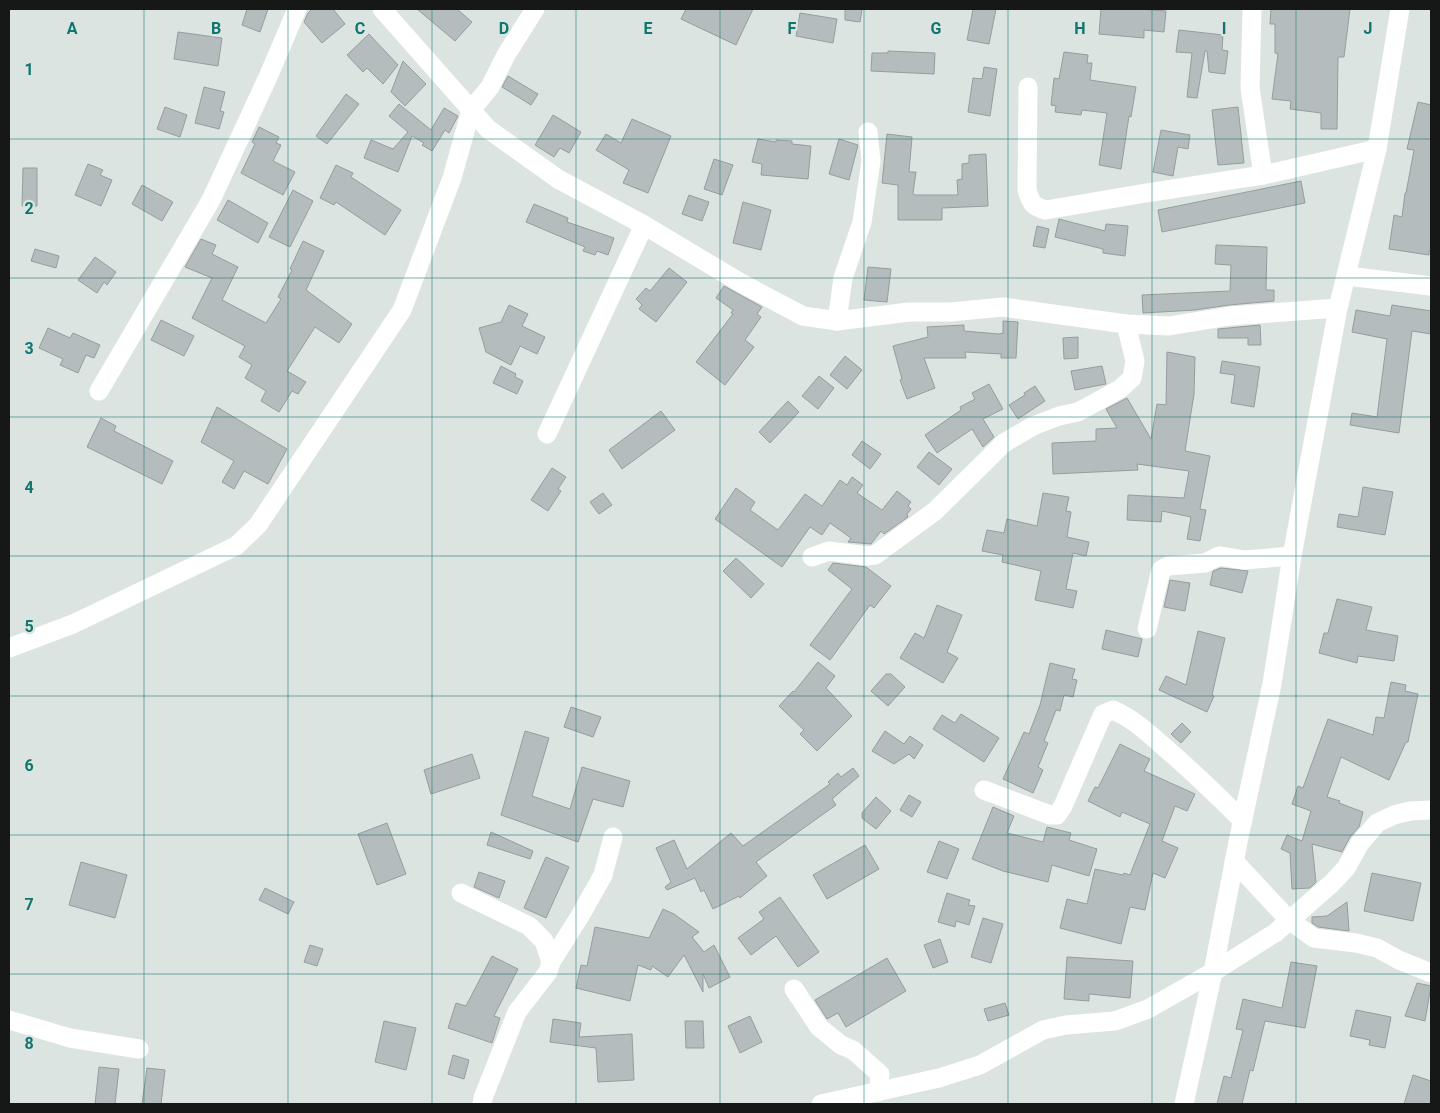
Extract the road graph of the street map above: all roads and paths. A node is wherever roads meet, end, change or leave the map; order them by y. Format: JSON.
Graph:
{"nodes":[{"id":1,"x":297,"y":9,"type":"edge"},
{"id":2,"x":382,"y":9,"type":"edge"},
{"id":3,"x":535,"y":9,"type":"edge"},
{"id":4,"x":1252,"y":9,"type":"edge"},
{"id":5,"x":1400,"y":9,"type":"edge"},
{"id":6,"x":1028,"y":87,"type":"dead end"},
{"id":7,"x":472,"y":110,"type":"junction"},
{"id":8,"x":868,"y":132,"type":"dead end"},
{"id":9,"x":1377,"y":149,"type":"junction"},
{"id":10,"x":1263,"y":175,"type":"junction"},
{"id":11,"x":644,"y":225,"type":"junction"},
{"id":12,"x":1347,"y":276,"type":"junction"},
{"id":13,"x":1431,"y":286,"type":"edge"},
{"id":14,"x":1338,"y":308,"type":"junction"},
{"id":15,"x":837,"y":320,"type":"junction"},
{"id":16,"x":1126,"y":324,"type":"junction"},
{"id":17,"x":98,"y":391,"type":"dead end"},
{"id":18,"x":547,"y":434,"type":"dead end"},
{"id":19,"x":1292,"y":556,"type":"junction"},
{"id":20,"x":812,"y":557,"type":"dead end"},
{"id":21,"x":1147,"y":629,"type":"dead end"},
{"id":22,"x":9,"y":648,"type":"edge"},
{"id":23,"x":984,"y":790,"type":"dead end"},
{"id":24,"x":1431,"y":810,"type":"edge"},
{"id":25,"x":1243,"y":821,"type":"junction"},
{"id":26,"x":613,"y":836,"type":"dead end"},
{"id":27,"x":1234,"y":862,"type":"junction"},
{"id":28,"x":462,"y":893,"type":"dead end"},
{"id":29,"x":1289,"y":920,"type":"junction"},
{"id":30,"x":551,"y":962,"type":"junction"},
{"id":31,"x":1213,"y":972,"type":"junction"},
{"id":32,"x":1431,"y":973,"type":"edge"},
{"id":33,"x":794,"y":989,"type":"dead end"},
{"id":34,"x":9,"y":1020,"type":"edge"},
{"id":35,"x":139,"y":1050,"type":"dead end"},
{"id":36,"x":878,"y":1092,"type":"junction"},
{"id":37,"x":482,"y":1104,"type":"edge"},
{"id":38,"x":821,"y":1104,"type":"edge"},
{"id":39,"x":1184,"y":1104,"type":"edge"}],
"edges":[{"from":1,"to":17,"type":"street"},
{"from":2,"to":7,"type":"street"},
{"from":3,"to":7,"type":"street"},
{"from":4,"to":10,"type":"street"},
{"from":5,"to":9,"type":"street"},
{"from":6,"to":10,"type":"street"},
{"from":7,"to":11,"type":"street"},
{"from":7,"to":22,"type":"street"},
{"from":8,"to":15,"type":"street"},
{"from":9,"to":10,"type":"street"},
{"from":9,"to":12,"type":"street"},
{"from":11,"to":15,"type":"street"},
{"from":11,"to":18,"type":"street"},
{"from":12,"to":13,"type":"street"},
{"from":12,"to":14,"type":"street"},
{"from":14,"to":16,"type":"street"},
{"from":14,"to":19,"type":"street"},
{"from":15,"to":16,"type":"street"},
{"from":16,"to":20,"type":"street"},
{"from":19,"to":21,"type":"street"},
{"from":19,"to":25,"type":"street"},
{"from":23,"to":25,"type":"street"},
{"from":24,"to":29,"type":"street"},
{"from":25,"to":27,"type":"street"},
{"from":26,"to":30,"type":"street"},
{"from":27,"to":29,"type":"street"},
{"from":27,"to":31,"type":"street"},
{"from":28,"to":30,"type":"street"},
{"from":29,"to":31,"type":"street"},
{"from":29,"to":32,"type":"street"},
{"from":30,"to":37,"type":"street"},
{"from":31,"to":36,"type":"street"},
{"from":31,"to":39,"type":"street"},
{"from":33,"to":36,"type":"street"},
{"from":34,"to":35,"type":"street"},
{"from":36,"to":38,"type":"street"}]}
